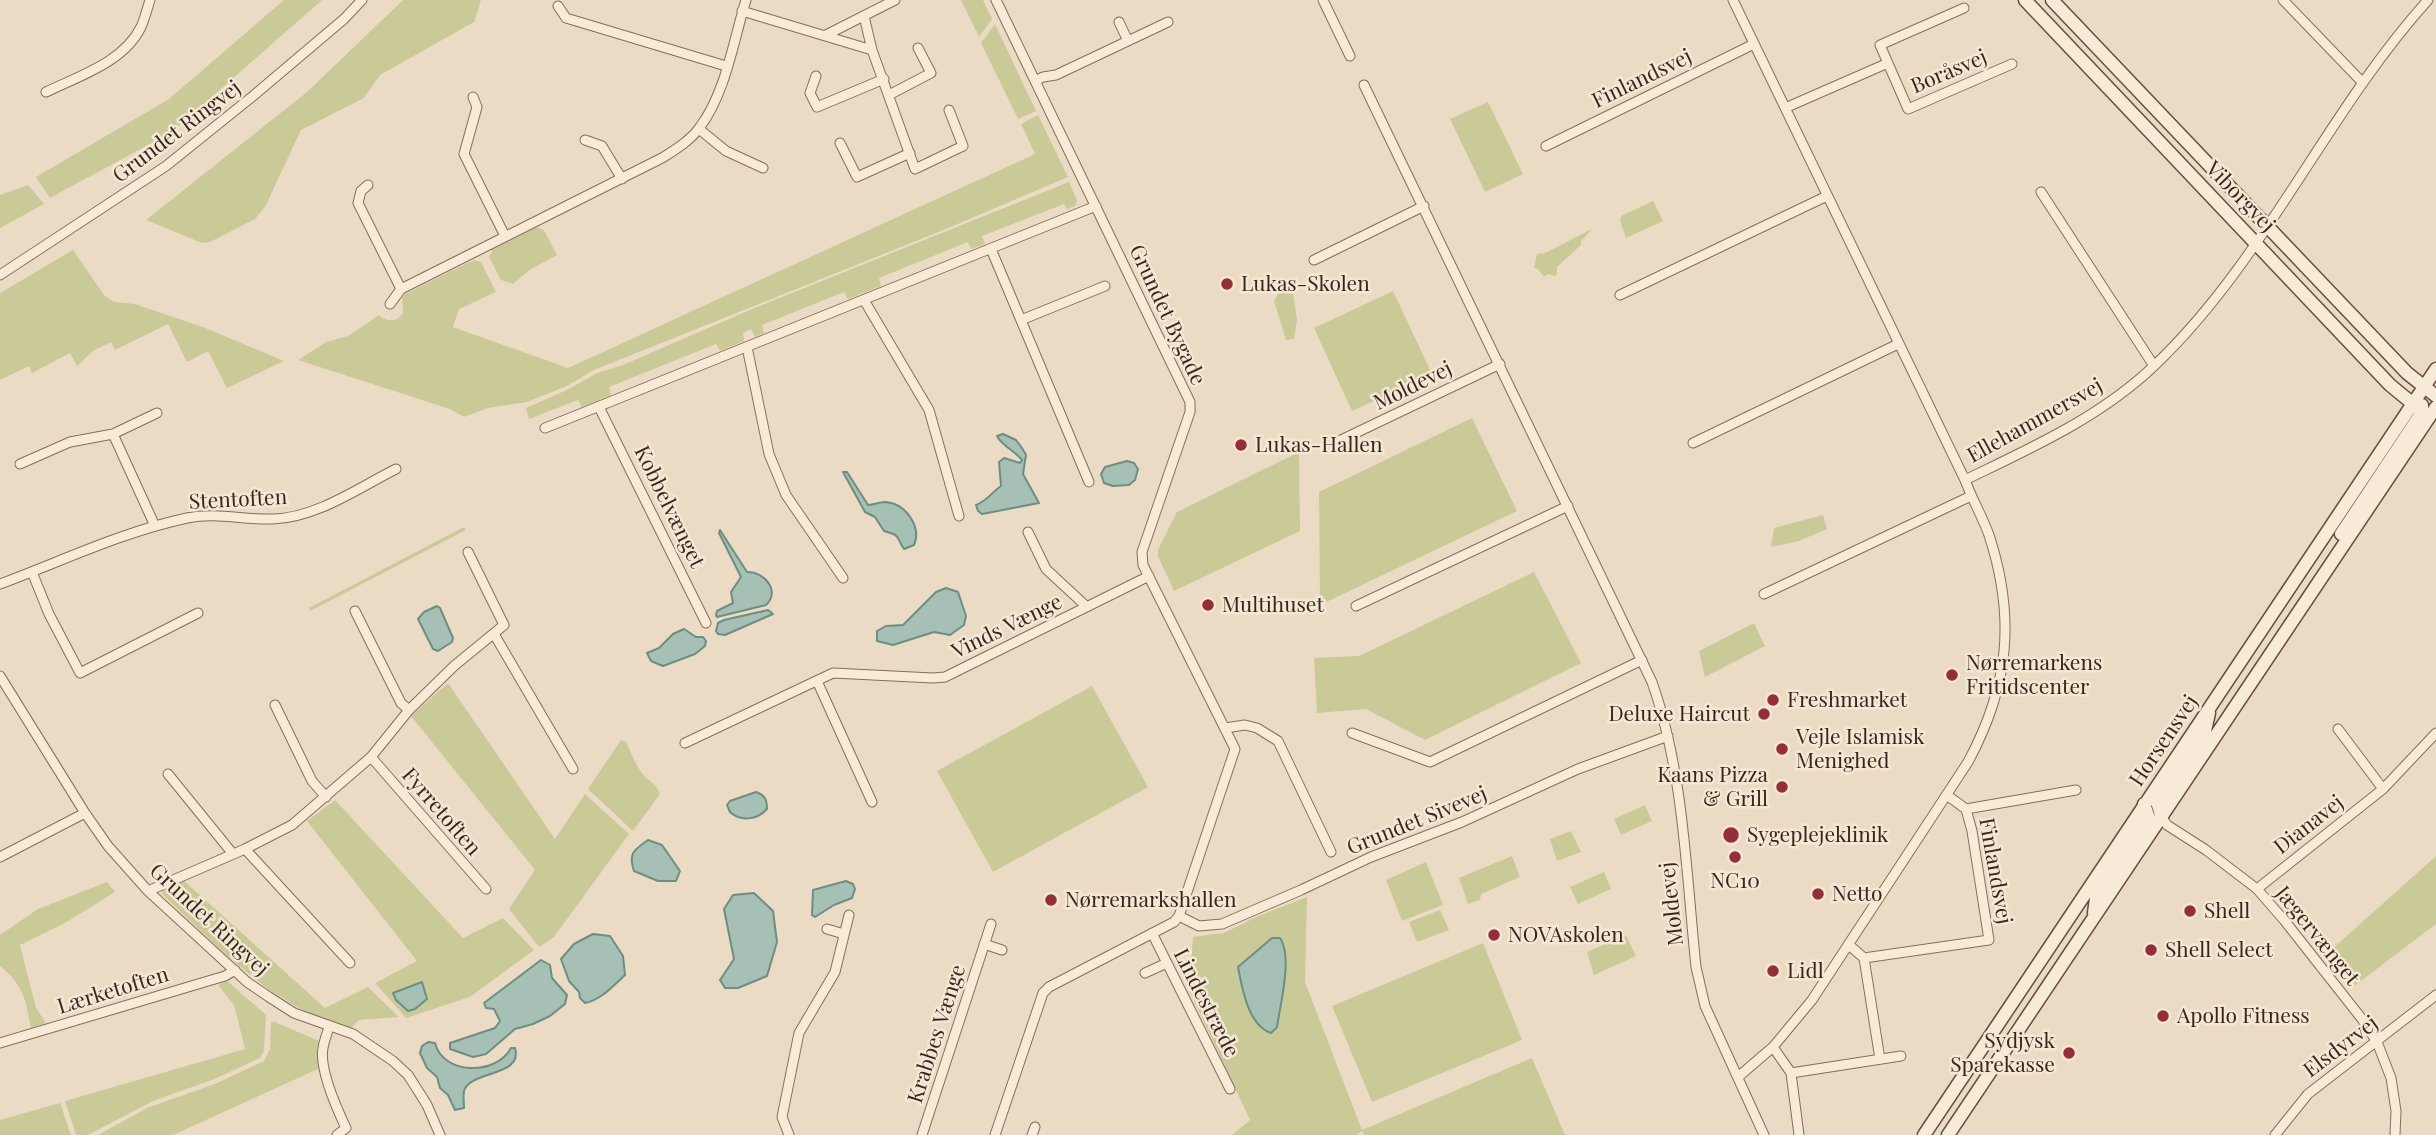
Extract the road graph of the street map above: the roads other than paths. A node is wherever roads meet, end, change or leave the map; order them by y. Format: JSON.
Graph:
{"nodes":[{"id":1,"x":150,"y":0,"type":"edge"},
{"id":2,"x":362,"y":0,"type":"edge"},
{"id":3,"x":746,"y":0,"type":"edge"},
{"id":4,"x":895,"y":0,"type":"edge"},
{"id":5,"x":996,"y":0,"type":"edge"},
{"id":6,"x":1322,"y":0,"type":"edge"},
{"id":7,"x":1733,"y":0,"type":"edge"},
{"id":8,"x":2025,"y":0,"type":"edge"},
{"id":9,"x":2052,"y":0,"type":"edge"},
{"id":10,"x":2283,"y":0,"type":"edge"},
{"id":11,"x":2428,"y":0,"type":"edge"},
{"id":12,"x":558,"y":6,"type":"dead end"},
{"id":13,"x":1964,"y":8,"type":"dead end"},
{"id":14,"x":742,"y":11,"type":"junction"},
{"id":15,"x":864,"y":16,"type":"junction"},
{"id":16,"x":1119,"y":22,"type":"dead end"},
{"id":17,"x":1168,"y":22,"type":"dead end"},
{"id":18,"x":826,"y":35,"type":"junction"},
{"id":19,"x":1128,"y":41,"type":"junction"},
{"id":20,"x":1754,"y":44,"type":"junction"},
{"id":21,"x":918,"y":48,"type":"dead end"},
{"id":22,"x":872,"y":50,"type":"junction"},
{"id":23,"x":1350,"y":56,"type":"dead end"},
{"id":24,"x":1888,"y":63,"type":"junction"},
{"id":25,"x":2011,"y":64,"type":"dead end"},
{"id":26,"x":726,"y":66,"type":"junction"},
{"id":27,"x":816,"y":76,"type":"dead end"},
{"id":28,"x":884,"y":79,"type":"junction"},
{"id":29,"x":1035,"y":81,"type":"junction"},
{"id":30,"x":2363,"y":83,"type":"junction"},
{"id":31,"x":1364,"y":85,"type":"dead end"},
{"id":32,"x":46,"y":92,"type":"dead end"},
{"id":33,"x":889,"y":95,"type":"junction"},
{"id":34,"x":473,"y":97,"type":"dead end"},
{"id":35,"x":1785,"y":108,"type":"junction"},
{"id":36,"x":948,"y":110,"type":"dead end"},
{"id":37,"x":699,"y":128,"type":"junction"},
{"id":38,"x":585,"y":140,"type":"dead end"},
{"id":39,"x":840,"y":143,"type":"dead end"},
{"id":40,"x":1546,"y":146,"type":"dead end"},
{"id":41,"x":910,"y":153,"type":"junction"},
{"id":42,"x":764,"y":168,"type":"dead end"},
{"id":43,"x":622,"y":179,"type":"junction"},
{"id":44,"x":368,"y":185,"type":"dead end"},
{"id":45,"x":2041,"y":191,"type":"dead end"},
{"id":46,"x":1827,"y":195,"type":"junction"},
{"id":47,"x":1424,"y":205,"type":"junction"},
{"id":48,"x":1096,"y":206,"type":"junction"},
{"id":49,"x":2267,"y":226,"type":"junction"},
{"id":50,"x":505,"y":236,"type":"junction"},
{"id":51,"x":2256,"y":242,"type":"junction"},
{"id":52,"x":991,"y":248,"type":"junction"},
{"id":53,"x":1314,"y":260,"type":"dead end"},
{"id":54,"x":0,"y":275,"type":"edge"},
{"id":55,"x":1105,"y":286,"type":"dead end"},
{"id":56,"x":401,"y":289,"type":"junction"},
{"id":57,"x":1620,"y":295,"type":"dead end"},
{"id":58,"x":864,"y":300,"type":"junction"},
{"id":59,"x":390,"y":304,"type":"dead end"},
{"id":60,"x":1021,"y":320,"type":"junction"},
{"id":61,"x":1898,"y":344,"type":"junction"},
{"id":62,"x":747,"y":347,"type":"junction"},
{"id":63,"x":1500,"y":364,"type":"junction"},
{"id":64,"x":2154,"y":366,"type":"junction"},
{"id":65,"x":2436,"y":369,"type":"edge"},
{"id":66,"x":2424,"y":388,"type":"junction"},
{"id":67,"x":2436,"y":396,"type":"edge"},
{"id":68,"x":599,"y":407,"type":"junction"},
{"id":69,"x":2425,"y":410,"type":"edge"},
{"id":70,"x":156,"y":413,"type":"dead end"},
{"id":71,"x":545,"y":428,"type":"dead end"},
{"id":72,"x":113,"y":434,"type":"junction"},
{"id":73,"x":1341,"y":440,"type":"dead end"},
{"id":74,"x":1693,"y":443,"type":"dead end"},
{"id":75,"x":20,"y":464,"type":"dead end"},
{"id":76,"x":396,"y":470,"type":"dead end"},
{"id":77,"x":1965,"y":480,"type":"junction"},
{"id":78,"x":1089,"y":482,"type":"dead end"},
{"id":79,"x":1971,"y":496,"type":"junction"},
{"id":80,"x":1568,"y":506,"type":"junction"},
{"id":81,"x":959,"y":516,"type":"dead end"},
{"id":82,"x":155,"y":526,"type":"junction"},
{"id":83,"x":1028,"y":532,"type":"dead end"},
{"id":84,"x":468,"y":552,"type":"dead end"},
{"id":85,"x":32,"y":572,"type":"junction"},
{"id":86,"x":1149,"y":576,"type":"junction"},
{"id":87,"x":843,"y":578,"type":"dead end"},
{"id":88,"x":0,"y":584,"type":"edge"},
{"id":89,"x":1764,"y":594,"type":"dead end"},
{"id":90,"x":1356,"y":606,"type":"dead end"},
{"id":91,"x":1087,"y":607,"type":"junction"},
{"id":92,"x":355,"y":611,"type":"dead end"},
{"id":93,"x":198,"y":613,"type":"dead end"},
{"id":94,"x":706,"y":623,"type":"dead end"},
{"id":95,"x":494,"y":634,"type":"junction"},
{"id":96,"x":1642,"y":660,"type":"junction"},
{"id":97,"x":0,"y":676,"type":"edge"},
{"id":98,"x":817,"y":681,"type":"junction"},
{"id":99,"x":275,"y":705,"type":"dead end"},
{"id":100,"x":2210,"y":706,"type":"junction"},
{"id":101,"x":409,"y":710,"type":"junction"},
{"id":102,"x":1225,"y":728,"type":"junction"},
{"id":103,"x":2338,"y":729,"type":"dead end"},
{"id":104,"x":1353,"y":733,"type":"dead end"},
{"id":105,"x":2436,"y":733,"type":"edge"},
{"id":106,"x":1668,"y":736,"type":"junction"},
{"id":107,"x":685,"y":743,"type":"dead end"},
{"id":108,"x":371,"y":757,"type":"junction"},
{"id":109,"x":573,"y":769,"type":"dead end"},
{"id":110,"x":168,"y":774,"type":"dead end"},
{"id":111,"x":2383,"y":789,"type":"junction"},
{"id":112,"x":2076,"y":790,"type":"dead end"},
{"id":113,"x":1948,"y":796,"type":"junction"},
{"id":114,"x":326,"y":797,"type":"junction"},
{"id":115,"x":872,"y":802,"type":"dead end"},
{"id":116,"x":2144,"y":804,"type":"junction"},
{"id":117,"x":1966,"y":809,"type":"junction"},
{"id":118,"x":85,"y":813,"type":"junction"},
{"id":119,"x":2162,"y":817,"type":"junction"},
{"id":120,"x":246,"y":849,"type":"junction"},
{"id":121,"x":1331,"y":852,"type":"dead end"},
{"id":122,"x":233,"y":854,"type":"junction"},
{"id":123,"x":0,"y":857,"type":"edge"},
{"id":124,"x":486,"y":889,"type":"dead end"},
{"id":125,"x":2257,"y":889,"type":"junction"},
{"id":126,"x":148,"y":891,"type":"junction"},
{"id":127,"x":849,"y":915,"type":"dead end"},
{"id":128,"x":1179,"y":916,"type":"junction"},
{"id":129,"x":2093,"y":918,"type":"junction"},
{"id":130,"x":991,"y":924,"type":"dead end"},
{"id":131,"x":827,"y":929,"type":"dead end"},
{"id":132,"x":1152,"y":933,"type":"junction"},
{"id":133,"x":844,"y":934,"type":"junction"},
{"id":134,"x":984,"y":944,"type":"junction"},
{"id":135,"x":1849,"y":945,"type":"junction"},
{"id":136,"x":1002,"y":950,"type":"dead end"},
{"id":137,"x":1864,"y":958,"type":"junction"},
{"id":138,"x":350,"y":963,"type":"dead end"},
{"id":139,"x":1167,"y":963,"type":"junction"},
{"id":140,"x":235,"y":970,"type":"junction"},
{"id":141,"x":1145,"y":973,"type":"dead end"},
{"id":142,"x":2436,"y":995,"type":"edge"},
{"id":143,"x":329,"y":1027,"type":"junction"},
{"id":144,"x":2377,"y":1042,"type":"junction"},
{"id":145,"x":0,"y":1043,"type":"edge"},
{"id":146,"x":1773,"y":1047,"type":"junction"},
{"id":147,"x":1901,"y":1056,"type":"dead end"},
{"id":148,"x":1880,"y":1059,"type":"junction"},
{"id":149,"x":1791,"y":1073,"type":"junction"},
{"id":150,"x":1738,"y":1077,"type":"junction"},
{"id":151,"x":1230,"y":1089,"type":"dead end"},
{"id":152,"x":1974,"y":1097,"type":"junction"},
{"id":153,"x":348,"y":1132,"type":"edge"},
{"id":154,"x":337,"y":1135,"type":"edge"},
{"id":155,"x":439,"y":1135,"type":"edge"},
{"id":156,"x":789,"y":1135,"type":"edge"},
{"id":157,"x":922,"y":1135,"type":"edge"},
{"id":158,"x":995,"y":1135,"type":"edge"},
{"id":159,"x":1764,"y":1135,"type":"edge"},
{"id":160,"x":1799,"y":1135,"type":"edge"},
{"id":161,"x":1924,"y":1135,"type":"edge"},
{"id":162,"x":1939,"y":1135,"type":"edge"},
{"id":163,"x":1948,"y":1135,"type":"edge"},
{"id":164,"x":2275,"y":1135,"type":"edge"},
{"id":165,"x":2395,"y":1135,"type":"edge"}],
"edges":[{"from":1,"to":32,"type":"street"},
{"from":2,"to":54,"type":"street","name":"Grundet Ringvej"},
{"from":3,"to":14,"type":"street"},
{"from":4,"to":15,"type":"street"},
{"from":5,"to":29,"type":"street","name":"Grundet Bygade"},
{"from":6,"to":23,"type":"street"},
{"from":7,"to":20,"type":"street"},
{"from":8,"to":51,"type":"main road","name":"Viborgvej"},
{"from":9,"to":49,"type":"main road","name":"Viborgvej"},
{"from":10,"to":30,"type":"street"},
{"from":11,"to":30,"type":"street","name":"Ellehammersvej"},
{"from":12,"to":26,"type":"street"},
{"from":13,"to":24,"type":"street","name":"Boråsvej"},
{"from":14,"to":18,"type":"street"},
{"from":14,"to":26,"type":"street"},
{"from":15,"to":18,"type":"street"},
{"from":15,"to":22,"type":"street"},
{"from":16,"to":19,"type":"street"},
{"from":17,"to":19,"type":"street"},
{"from":18,"to":22,"type":"street"},
{"from":19,"to":29,"type":"street"},
{"from":20,"to":35,"type":"street"},
{"from":20,"to":40,"type":"street","name":"Finlandsvej"},
{"from":21,"to":33,"type":"street"},
{"from":22,"to":28,"type":"street"},
{"from":24,"to":25,"type":"street","name":"Boråsvej"},
{"from":24,"to":35,"type":"street","name":"Boråsvej"},
{"from":26,"to":37,"type":"street"},
{"from":27,"to":28,"type":"street"},
{"from":28,"to":33,"type":"street"},
{"from":29,"to":48,"type":"street","name":"Grundet Bygade"},
{"from":30,"to":49,"type":"street","name":"Ellehammersvej"},
{"from":31,"to":47,"type":"street","name":"Moldevej"},
{"from":33,"to":41,"type":"street"},
{"from":34,"to":50,"type":"street"},
{"from":35,"to":46,"type":"street"},
{"from":36,"to":41,"type":"street"},
{"from":37,"to":42,"type":"street"},
{"from":37,"to":43,"type":"street"},
{"from":38,"to":43,"type":"street"},
{"from":39,"to":41,"type":"street"},
{"from":43,"to":50,"type":"street"},
{"from":44,"to":56,"type":"street"},
{"from":45,"to":64,"type":"street"},
{"from":46,"to":57,"type":"street"},
{"from":46,"to":61,"type":"street"},
{"from":47,"to":53,"type":"street"},
{"from":47,"to":63,"type":"street","name":"Moldevej"},
{"from":48,"to":52,"type":"street"},
{"from":48,"to":86,"type":"street","name":"Grundet Bygade"},
{"from":49,"to":51,"type":"street","name":"Ellehammersvej"},
{"from":49,"to":66,"type":"main road","name":"Viborgvej"},
{"from":50,"to":56,"type":"street"},
{"from":51,"to":64,"type":"street","name":"Ellehammersvej"},
{"from":51,"to":69,"type":"main road","name":"Viborgvej"},
{"from":52,"to":58,"type":"street"},
{"from":52,"to":60,"type":"street"},
{"from":55,"to":60,"type":"street"},
{"from":56,"to":59,"type":"street"},
{"from":58,"to":62,"type":"street"},
{"from":58,"to":81,"type":"street"},
{"from":60,"to":78,"type":"street"},
{"from":61,"to":74,"type":"street"},
{"from":61,"to":77,"type":"street"},
{"from":62,"to":68,"type":"street"},
{"from":62,"to":87,"type":"street"},
{"from":63,"to":73,"type":"street","name":"Moldevej"},
{"from":63,"to":80,"type":"street","name":"Moldevej"},
{"from":64,"to":77,"type":"street","name":"Ellehammersvej"},
{"from":65,"to":66,"type":"main road"},
{"from":66,"to":67,"type":"main road","name":"Viborgvej"},
{"from":66,"to":69,"type":"main road"},
{"from":68,"to":71,"type":"street"},
{"from":68,"to":94,"type":"street","name":"Kobbelvænget"},
{"from":69,"to":100,"type":"main road","name":"Horsensvej"},
{"from":69,"to":119,"type":"main road","name":"Horsensvej"},
{"from":70,"to":72,"type":"street"},
{"from":72,"to":75,"type":"street"},
{"from":72,"to":82,"type":"street"},
{"from":76,"to":82,"type":"street","name":"Stentoften"},
{"from":77,"to":79,"type":"street"},
{"from":79,"to":89,"type":"street"},
{"from":79,"to":113,"type":"street"},
{"from":80,"to":90,"type":"street"},
{"from":80,"to":96,"type":"street","name":"Moldevej"},
{"from":82,"to":85,"type":"street","name":"Stentoften"},
{"from":83,"to":91,"type":"street","name":"Vinds Vænge"},
{"from":84,"to":95,"type":"street"},
{"from":85,"to":88,"type":"street","name":"Stentoften"},
{"from":85,"to":93,"type":"street"},
{"from":86,"to":91,"type":"street","name":"Vinds Vænge"},
{"from":86,"to":102,"type":"street","name":"Grundet Bygade"},
{"from":91,"to":98,"type":"street","name":"Vinds Vænge"},
{"from":92,"to":101,"type":"street"},
{"from":95,"to":101,"type":"street"},
{"from":95,"to":109,"type":"street"},
{"from":96,"to":104,"type":"street"},
{"from":96,"to":106,"type":"street","name":"Moldevej"},
{"from":97,"to":118,"type":"street","name":"Grundet Ringvej"},
{"from":98,"to":107,"type":"street","name":"Vinds Vænge"},
{"from":98,"to":115,"type":"street"},
{"from":99,"to":114,"type":"street"},
{"from":100,"to":116,"type":"main road","name":"Horsensvej"},
{"from":100,"to":119,"type":"main road"},
{"from":101,"to":108,"type":"street"},
{"from":102,"to":121,"type":"street"},
{"from":102,"to":128,"type":"street","name":"Grundet Bygade"},
{"from":103,"to":111,"type":"street"},
{"from":105,"to":111,"type":"street","name":"Dianavej"},
{"from":106,"to":128,"type":"street","name":"Grundet Sivevej"},
{"from":106,"to":150,"type":"street","name":"Moldevej"},
{"from":108,"to":114,"type":"street"},
{"from":108,"to":124,"type":"street","name":"Fyrretoften"},
{"from":110,"to":122,"type":"street"},
{"from":111,"to":125,"type":"street","name":"Dianavej"},
{"from":112,"to":117,"type":"street","name":"Finlandsvej"},
{"from":113,"to":117,"type":"street","name":"Finlandsvej"},
{"from":113,"to":135,"type":"street"},
{"from":114,"to":120,"type":"street"},
{"from":116,"to":119,"type":"street","name":"Jægervænget"},
{"from":116,"to":129,"type":"main road"},
{"from":116,"to":161,"type":"main road","name":"Horsensvej"},
{"from":117,"to":137,"type":"street","name":"Finlandsvej"},
{"from":118,"to":123,"type":"street"},
{"from":118,"to":126,"type":"street","name":"Grundet Ringvej"},
{"from":119,"to":125,"type":"street","name":"Jægervænget"},
{"from":119,"to":129,"type":"main road","name":"Horsensvej"},
{"from":120,"to":122,"type":"street"},
{"from":120,"to":138,"type":"street"},
{"from":122,"to":126,"type":"street"},
{"from":125,"to":144,"type":"street","name":"Jægervænget"},
{"from":126,"to":140,"type":"street","name":"Grundet Ringvej"},
{"from":127,"to":133,"type":"street"},
{"from":128,"to":132,"type":"street"},
{"from":129,"to":152,"type":"main road","name":"Horsensvej"},
{"from":130,"to":134,"type":"street","name":"Krabbes Vænge"},
{"from":131,"to":133,"type":"street"},
{"from":132,"to":139,"type":"street","name":"Lindestræde"},
{"from":132,"to":158,"type":"street"},
{"from":133,"to":156,"type":"street"},
{"from":134,"to":136,"type":"street","name":"Krabbes Vænge"},
{"from":134,"to":157,"type":"street","name":"Krabbes Vænge"},
{"from":135,"to":137,"type":"street"},
{"from":135,"to":146,"type":"street"},
{"from":137,"to":148,"type":"street"},
{"from":139,"to":141,"type":"street"},
{"from":139,"to":151,"type":"street","name":"Lindestræde"},
{"from":140,"to":143,"type":"street","name":"Grundet Ringvej"},
{"from":140,"to":145,"type":"street","name":"Lærketoften"},
{"from":142,"to":144,"type":"street","name":"Elsdyrvej"},
{"from":143,"to":153,"type":"street"},
{"from":143,"to":155,"type":"street","name":"Grundet Ringvej"},
{"from":144,"to":164,"type":"street","name":"Elsdyrvej"},
{"from":144,"to":165,"type":"street","name":"Jægervænget"},
{"from":146,"to":149,"type":"street"},
{"from":146,"to":150,"type":"street"},
{"from":147,"to":148,"type":"street"},
{"from":148,"to":149,"type":"street"},
{"from":149,"to":160,"type":"street"},
{"from":150,"to":159,"type":"street","name":"Moldevej"},
{"from":152,"to":162,"type":"main road"},
{"from":152,"to":163,"type":"main road","name":"Horsensvej"},
{"from":153,"to":154,"type":"street"}]}
